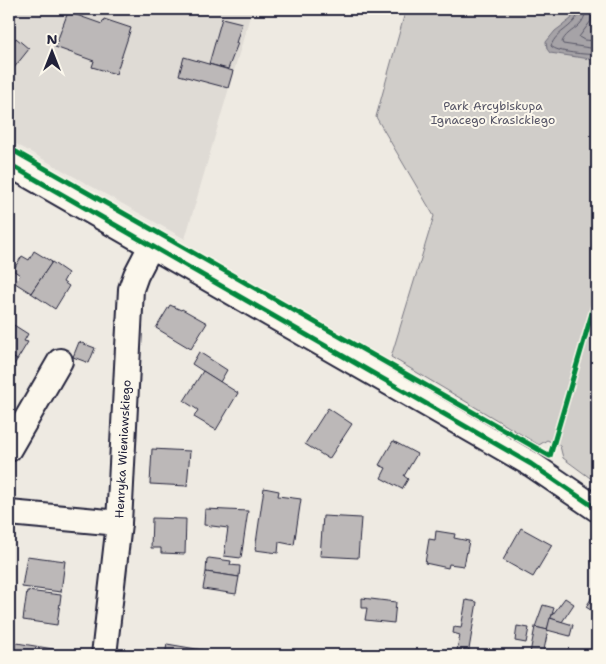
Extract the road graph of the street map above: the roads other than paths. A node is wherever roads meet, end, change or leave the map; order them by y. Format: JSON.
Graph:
{"nodes":[{"id":1,"x":9,"y":164,"type":"edge"},
{"id":2,"x":152,"y":246,"type":"junction"},
{"id":3,"x":60,"y":361,"type":"dead end"},
{"id":4,"x":9,"y":449,"type":"edge"},
{"id":5,"x":597,"y":509,"type":"edge"},
{"id":6,"x":9,"y":513,"type":"edge"},
{"id":7,"x":119,"y":523,"type":"junction"},
{"id":8,"x":104,"y":655,"type":"edge"}],
"edges":[{"from":1,"to":2,"type":"street"},
{"from":2,"to":5,"type":"street"},
{"from":2,"to":7,"type":"street","name":"Henryka Wieniawskiego"},
{"from":3,"to":4,"type":"street"},
{"from":6,"to":7,"type":"street"},
{"from":7,"to":8,"type":"street","name":"Henryka Wieniawskiego"}]}
